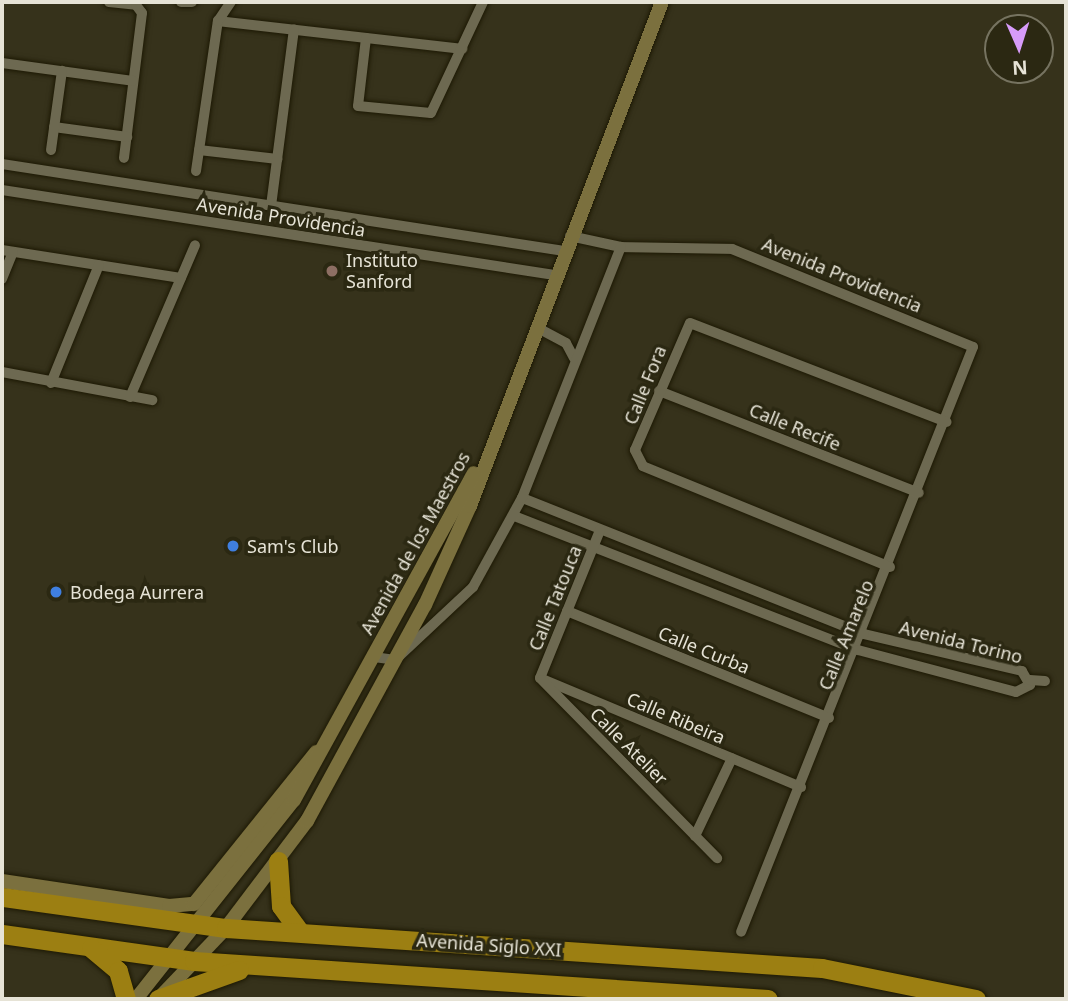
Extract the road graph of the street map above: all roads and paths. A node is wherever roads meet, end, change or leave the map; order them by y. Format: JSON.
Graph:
{"nodes":[{"id":1,"x":109,"y":2,"type":"edge"},
{"id":2,"x":181,"y":2,"type":"edge"},
{"id":3,"x":192,"y":2,"type":"edge"},
{"id":4,"x":231,"y":2,"type":"edge"},
{"id":5,"x":483,"y":2,"type":"edge"},
{"id":6,"x":662,"y":2,"type":"edge"},
{"id":7,"x":128,"y":3,"type":"edge"},
{"id":8,"x":218,"y":21,"type":"junction"},
{"id":9,"x":293,"y":29,"type":"junction"},
{"id":10,"x":366,"y":38,"type":"junction"},
{"id":11,"x":462,"y":48,"type":"junction"},
{"id":12,"x":2,"y":62,"type":"edge"},
{"id":13,"x":62,"y":71,"type":"junction"},
{"id":14,"x":133,"y":81,"type":"junction"},
{"id":15,"x":54,"y":127,"type":"junction"},
{"id":16,"x":127,"y":137,"type":"junction"},
{"id":17,"x":51,"y":150,"type":"dead end"},
{"id":18,"x":200,"y":150,"type":"junction"},
{"id":19,"x":124,"y":158,"type":"dead end"},
{"id":20,"x":277,"y":159,"type":"junction"},
{"id":21,"x":2,"y":164,"type":"edge"},
{"id":22,"x":197,"y":171,"type":"dead end"},
{"id":23,"x":2,"y":190,"type":"edge"},
{"id":24,"x":271,"y":206,"type":"junction"},
{"id":25,"x":570,"y":236,"type":"junction"},
{"id":26,"x":195,"y":245,"type":"dead end"},
{"id":27,"x":621,"y":247,"type":"junction"},
{"id":28,"x":2,"y":250,"type":"edge"},
{"id":29,"x":564,"y":251,"type":"junction"},
{"id":30,"x":13,"y":252,"type":"junction"},
{"id":31,"x":99,"y":265,"type":"junction"},
{"id":32,"x":555,"y":275,"type":"junction"},
{"id":33,"x":181,"y":278,"type":"junction"},
{"id":34,"x":2,"y":279,"type":"edge"},
{"id":35,"x":536,"y":327,"type":"junction"},
{"id":36,"x":973,"y":347,"type":"joint"},
{"id":37,"x":575,"y":358,"type":"junction"},
{"id":38,"x":2,"y":372,"type":"edge"},
{"id":39,"x":51,"y":383,"type":"junction"},
{"id":40,"x":659,"y":391,"type":"junction"},
{"id":41,"x":130,"y":397,"type":"junction"},
{"id":42,"x":152,"y":400,"type":"dead end"},
{"id":43,"x":947,"y":422,"type":"junction"},
{"id":44,"x":486,"y":454,"type":"junction"},
{"id":45,"x":919,"y":493,"type":"junction"},
{"id":46,"x":522,"y":498,"type":"junction"},
{"id":47,"x":514,"y":516,"type":"junction"},
{"id":48,"x":600,"y":530,"type":"junction"},
{"id":49,"x":593,"y":547,"type":"junction"},
{"id":50,"x":890,"y":567,"type":"junction"},
{"id":51,"x":567,"y":611,"type":"junction"},
{"id":52,"x":864,"y":634,"type":"junction"},
{"id":53,"x":858,"y":650,"type":"junction"},
{"id":54,"x":374,"y":657,"type":"junction"},
{"id":55,"x":395,"y":660,"type":"junction"},
{"id":56,"x":540,"y":678,"type":"junction"},
{"id":57,"x":1030,"y":680,"type":"junction"},
{"id":58,"x":1045,"y":681,"type":"dead end"},
{"id":59,"x":830,"y":718,"type":"junction"},
{"id":60,"x":329,"y":739,"type":"junction"},
{"id":61,"x":732,"y":758,"type":"junction"},
{"id":62,"x":801,"y":787,"type":"junction"},
{"id":63,"x":695,"y":836,"type":"junction"},
{"id":64,"x":717,"y":858,"type":"dead end"},
{"id":65,"x":278,"y":861,"type":"junction"},
{"id":66,"x":2,"y":881,"type":"edge"},
{"id":67,"x":2,"y":897,"type":"edge"},
{"id":68,"x":143,"y":910,"type":"junction"},
{"id":69,"x":197,"y":926,"type":"junction"},
{"id":70,"x":226,"y":928,"type":"junction"},
{"id":71,"x":300,"y":932,"type":"junction"},
{"id":72,"x":741,"y":932,"type":"dead end"},
{"id":73,"x":2,"y":933,"type":"edge"},
{"id":74,"x":84,"y":944,"type":"junction"},
{"id":75,"x":169,"y":958,"type":"junction"},
{"id":76,"x":194,"y":961,"type":"junction"},
{"id":77,"x":264,"y":966,"type":"junction"},
{"id":78,"x":126,"y":999,"type":"edge"},
{"id":79,"x":136,"y":999,"type":"edge"},
{"id":80,"x":158,"y":999,"type":"edge"},
{"id":81,"x":768,"y":999,"type":"edge"},
{"id":82,"x":976,"y":999,"type":"edge"}],
"edges":[{"from":1,"to":7,"type":"street"},
{"from":2,"to":3,"type":"street"},
{"from":4,"to":8,"type":"street"},
{"from":5,"to":11,"type":"street"},
{"from":6,"to":25,"type":"main road"},
{"from":7,"to":14,"type":"street"},
{"from":8,"to":9,"type":"street"},
{"from":8,"to":18,"type":"street"},
{"from":9,"to":10,"type":"street"},
{"from":9,"to":20,"type":"street"},
{"from":10,"to":11,"type":"street"},
{"from":10,"to":11,"type":"street"},
{"from":12,"to":13,"type":"street"},
{"from":13,"to":14,"type":"street"},
{"from":13,"to":15,"type":"street"},
{"from":14,"to":16,"type":"street"},
{"from":15,"to":16,"type":"street"},
{"from":15,"to":17,"type":"street"},
{"from":16,"to":19,"type":"street"},
{"from":18,"to":20,"type":"street"},
{"from":18,"to":22,"type":"street"},
{"from":20,"to":24,"type":"street"},
{"from":21,"to":24,"type":"street"},
{"from":23,"to":32,"type":"street","name":"Avenida Providencia"},
{"from":24,"to":29,"type":"street"},
{"from":25,"to":27,"type":"street","name":"Avenida Providencia"},
{"from":25,"to":29,"type":"main road"},
{"from":26,"to":33,"type":"street"},
{"from":27,"to":36,"type":"street","name":"Avenida Providencia"},
{"from":27,"to":37,"type":"street"},
{"from":28,"to":30,"type":"street"},
{"from":29,"to":32,"type":"main road"},
{"from":30,"to":31,"type":"street"},
{"from":30,"to":34,"type":"street"},
{"from":31,"to":33,"type":"street"},
{"from":31,"to":39,"type":"street"},
{"from":32,"to":35,"type":"main road"},
{"from":33,"to":41,"type":"street"},
{"from":35,"to":37,"type":"street"},
{"from":35,"to":44,"type":"main road"},
{"from":36,"to":43,"type":"street","name":"Calle Amarelo"},
{"from":37,"to":46,"type":"street"},
{"from":38,"to":39,"type":"street"},
{"from":39,"to":41,"type":"street"},
{"from":40,"to":43,"type":"street","name":"Calle Fora"},
{"from":40,"to":45,"type":"street","name":"Calle Recife"},
{"from":40,"to":50,"type":"street","name":"Calle Fora"},
{"from":41,"to":42,"type":"street"},
{"from":43,"to":45,"type":"street","name":"Calle Amarelo"},
{"from":44,"to":54,"type":"main road","name":"Avenida de los Maestros"},
{"from":44,"to":55,"type":"main road","name":"Avenida de los Maestros"},
{"from":45,"to":50,"type":"street","name":"Calle Amarelo"},
{"from":46,"to":47,"type":"street"},
{"from":46,"to":48,"type":"street","name":"Avenida Torino"},
{"from":47,"to":49,"type":"street","name":"Avenida Torino"},
{"from":47,"to":55,"type":"street"},
{"from":48,"to":49,"type":"street","name":"Calle Tatouca"},
{"from":48,"to":52,"type":"street","name":"Avenida Torino"},
{"from":49,"to":51,"type":"street","name":"Calle Tatouca"},
{"from":49,"to":53,"type":"street","name":"Avenida Torino"},
{"from":50,"to":52,"type":"street","name":"Calle Amarelo"},
{"from":51,"to":56,"type":"street","name":"Calle Tatouca"},
{"from":51,"to":59,"type":"street","name":"Calle Curba"},
{"from":52,"to":53,"type":"street","name":"Calle Amarelo"},
{"from":52,"to":57,"type":"street","name":"Avenida Torino"},
{"from":53,"to":57,"type":"street","name":"Avenida Torino"},
{"from":53,"to":59,"type":"street","name":"Calle Amarelo"},
{"from":54,"to":55,"type":"street"},
{"from":54,"to":60,"type":"main road","name":"Avenida de los Maestros"},
{"from":55,"to":65,"type":"main road","name":"Avenida de los Maestros"},
{"from":56,"to":61,"type":"street","name":"Calle Ribeira"},
{"from":56,"to":63,"type":"street","name":"Calle Atelier"},
{"from":57,"to":58,"type":"street"},
{"from":59,"to":62,"type":"street","name":"Calle Amarelo"},
{"from":60,"to":68,"type":"main road"},
{"from":60,"to":69,"type":"main road","name":"Avenida de los Maestros"},
{"from":61,"to":62,"type":"street","name":"Calle Ribeira"},
{"from":61,"to":63,"type":"street"},
{"from":62,"to":72,"type":"street","name":"Calle Amarelo"},
{"from":63,"to":64,"type":"street","name":"Calle Atelier"},
{"from":65,"to":70,"type":"main road","name":"Avenida de los Maestros"},
{"from":65,"to":71,"type":"highway"},
{"from":66,"to":68,"type":"main road"},
{"from":67,"to":68,"type":"highway","name":"Avenida Siglo XXI"},
{"from":68,"to":69,"type":"highway","name":"Avenida Siglo XXI"},
{"from":69,"to":70,"type":"highway","name":"Avenida Siglo XXI"},
{"from":69,"to":75,"type":"main road","name":"Avenida de los Maestros"},
{"from":70,"to":71,"type":"highway","name":"Avenida Siglo XXI"},
{"from":70,"to":76,"type":"main road","name":"Avenida de los Maestros"},
{"from":71,"to":82,"type":"highway","name":"Avenida Siglo XXI"},
{"from":73,"to":74,"type":"highway","name":"Avenida Siglo XXI"},
{"from":74,"to":75,"type":"highway","name":"Avenida Siglo XXI"},
{"from":74,"to":78,"type":"highway"},
{"from":75,"to":76,"type":"highway","name":"Avenida Siglo XXI"},
{"from":75,"to":79,"type":"main road","name":"Avenida de los Maestros"},
{"from":76,"to":77,"type":"highway","name":"Avenida Siglo XXI"},
{"from":76,"to":80,"type":"main road","name":"Avenida de los Maestros"},
{"from":77,"to":80,"type":"highway"},
{"from":77,"to":81,"type":"highway","name":"Avenida Siglo XXI"}]}
